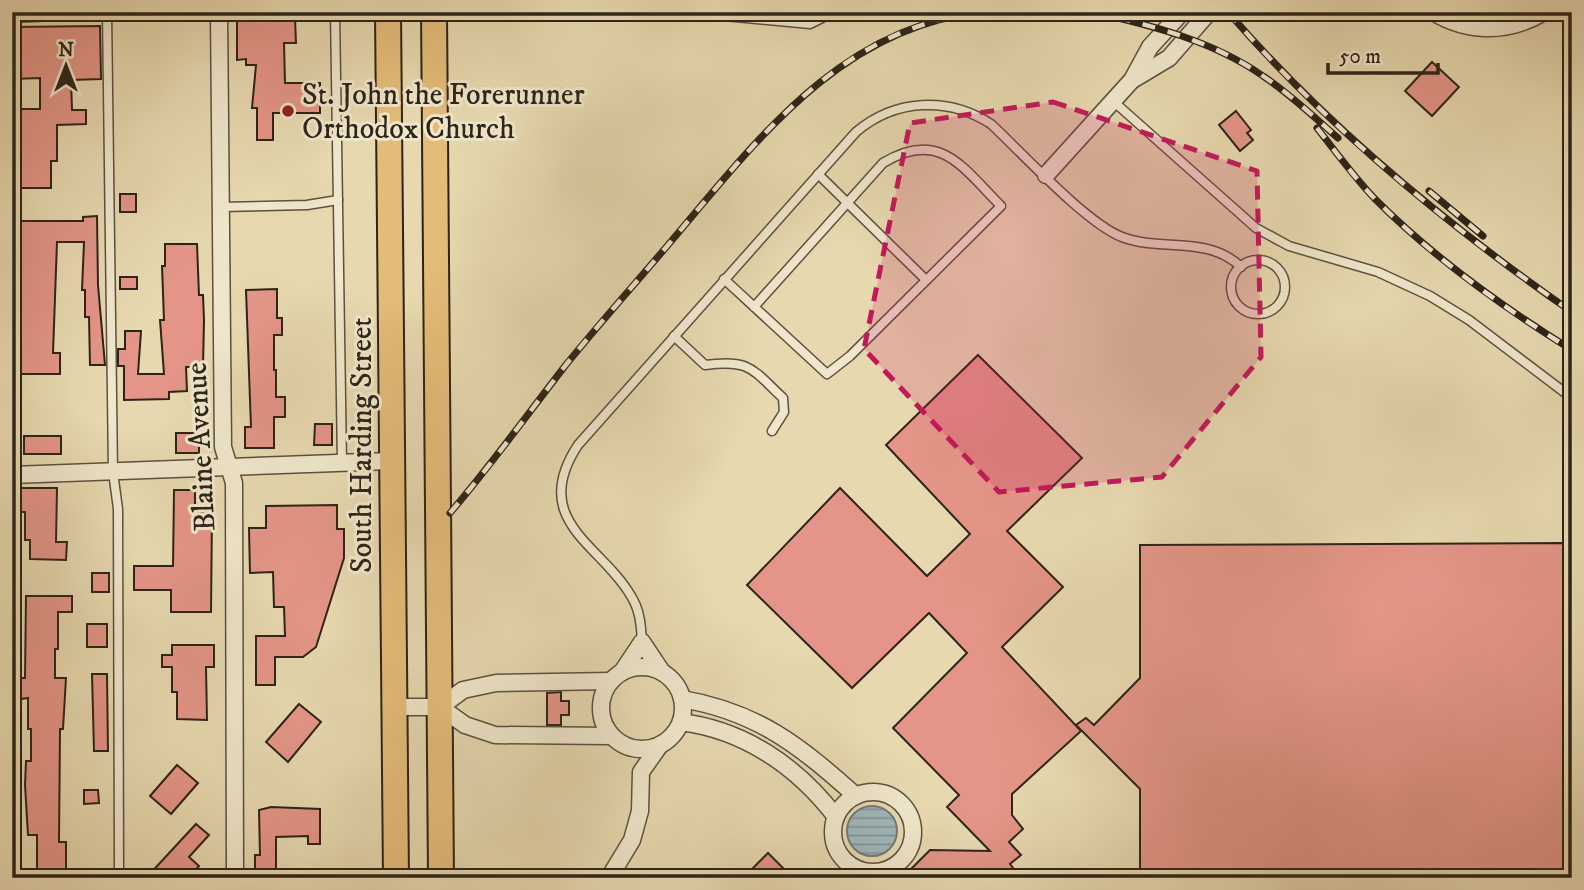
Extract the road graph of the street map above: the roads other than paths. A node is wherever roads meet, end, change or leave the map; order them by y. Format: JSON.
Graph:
{"nodes":[{"id":1,"x":54,"y":12,"type":"edge"},
{"id":2,"x":107,"y":12,"type":"edge"},
{"id":3,"x":219,"y":12,"type":"edge"},
{"id":4,"x":335,"y":12,"type":"edge"},
{"id":5,"x":388,"y":12,"type":"edge"},
{"id":6,"x":434,"y":12,"type":"edge"},
{"id":7,"x":681,"y":12,"type":"edge"},
{"id":8,"x":825,"y":12,"type":"edge"},
{"id":9,"x":1182,"y":12,"type":"edge"},
{"id":10,"x":1209,"y":12,"type":"edge"},
{"id":11,"x":1433,"y":12,"type":"edge"},
{"id":12,"x":1544,"y":12,"type":"edge"},
{"id":13,"x":12,"y":14,"type":"edge"},
{"id":14,"x":1132,"y":80,"type":"junction"},
{"id":15,"x":1113,"y":101,"type":"junction"},
{"id":16,"x":818,"y":174,"type":"junction"},
{"id":17,"x":1046,"y":175,"type":"junction"},
{"id":18,"x":338,"y":200,"type":"junction"},
{"id":19,"x":848,"y":202,"type":"junction"},
{"id":20,"x":220,"y":206,"type":"junction"},
{"id":21,"x":1241,"y":267,"type":"junction"},
{"id":22,"x":724,"y":279,"type":"junction"},
{"id":23,"x":926,"y":280,"type":"junction"},
{"id":24,"x":754,"y":307,"type":"junction"},
{"id":25,"x":674,"y":335,"type":"junction"},
{"id":26,"x":1572,"y":398,"type":"edge"},
{"id":27,"x":772,"y":431,"type":"dead end"},
{"id":28,"x":391,"y":461,"type":"junction"},
{"id":29,"x":342,"y":463,"type":"junction"},
{"id":30,"x":229,"y":468,"type":"junction"},
{"id":31,"x":113,"y":472,"type":"junction"},
{"id":32,"x":12,"y":475,"type":"edge"},
{"id":33,"x":642,"y":642,"type":"junction"},
{"id":34,"x":662,"y":672,"type":"junction"},
{"id":35,"x":616,"y":677,"type":"junction"},
{"id":36,"x":682,"y":699,"type":"junction"},
{"id":37,"x":394,"y":707,"type":"junction"},
{"id":38,"x":440,"y":707,"type":"junction"},
{"id":39,"x":681,"y":722,"type":"junction"},
{"id":40,"x":616,"y":740,"type":"junction"},
{"id":41,"x":660,"y":745,"type":"junction"},
{"id":42,"x":641,"y":772,"type":"junction"},
{"id":43,"x":856,"y":796,"type":"junction"},
{"id":44,"x":396,"y":813,"type":"junction"},
{"id":45,"x":836,"y":817,"type":"junction"},
{"id":46,"x":118,"y":878,"type":"edge"},
{"id":47,"x":235,"y":878,"type":"edge"},
{"id":48,"x":380,"y":878,"type":"edge"},
{"id":49,"x":396,"y":878,"type":"edge"},
{"id":50,"x":441,"y":878,"type":"edge"},
{"id":51,"x":609,"y":878,"type":"edge"}],
"edges":[{"from":1,"to":13,"type":"street"},
{"from":2,"to":31,"type":"lane"},
{"from":3,"to":20,"type":"street","name":"Blaine Avenue"},
{"from":4,"to":18,"type":"lane"},
{"from":5,"to":28,"type":"main road","name":"South Harding Street"},
{"from":6,"to":38,"type":"main road"},
{"from":7,"to":8,"type":"lane"},
{"from":9,"to":14,"type":"street"},
{"from":10,"to":14,"type":"street"},
{"from":11,"to":12,"type":"street"},
{"from":14,"to":15,"type":"street"},
{"from":15,"to":17,"type":"street"},
{"from":15,"to":26,"type":"lane"},
{"from":16,"to":17,"type":"lane"},
{"from":16,"to":19,"type":"lane"},
{"from":16,"to":22,"type":"lane"},
{"from":17,"to":21,"type":"lane"},
{"from":18,"to":20,"type":"lane"},
{"from":18,"to":29,"type":"lane"},
{"from":19,"to":23,"type":"lane"},
{"from":19,"to":23,"type":"lane"},
{"from":19,"to":24,"type":"lane"},
{"from":20,"to":30,"type":"street","name":"Blaine Avenue"},
{"from":21,"to":21,"type":"lane"},
{"from":22,"to":24,"type":"lane"},
{"from":22,"to":25,"type":"lane"},
{"from":23,"to":24,"type":"lane"},
{"from":25,"to":27,"type":"lane"},
{"from":25,"to":33,"type":"lane"},
{"from":28,"to":29,"type":"street"},
{"from":28,"to":37,"type":"main road","name":"South Harding Street"},
{"from":29,"to":30,"type":"street"},
{"from":30,"to":31,"type":"street"},
{"from":30,"to":47,"type":"street","name":"Blaine Avenue"},
{"from":31,"to":32,"type":"street"},
{"from":31,"to":46,"type":"lane"},
{"from":33,"to":34,"type":"street"},
{"from":33,"to":35,"type":"street"},
{"from":34,"to":35,"type":"street"},
{"from":34,"to":36,"type":"street"},
{"from":35,"to":38,"type":"street"},
{"from":35,"to":40,"type":"street"},
{"from":36,"to":39,"type":"street"},
{"from":36,"to":43,"type":"street"},
{"from":37,"to":38,"type":"street"},
{"from":37,"to":44,"type":"main road","name":"South Harding Street"},
{"from":38,"to":40,"type":"street"},
{"from":38,"to":50,"type":"main road"},
{"from":39,"to":41,"type":"street"},
{"from":39,"to":45,"type":"street"},
{"from":40,"to":41,"type":"street"},
{"from":40,"to":42,"type":"street"},
{"from":41,"to":42,"type":"street"},
{"from":42,"to":51,"type":"street"},
{"from":43,"to":45,"type":"street"},
{"from":43,"to":45,"type":"street"},
{"from":44,"to":48,"type":"main road"},
{"from":44,"to":49,"type":"main road","name":"South Harding Street"}]}
